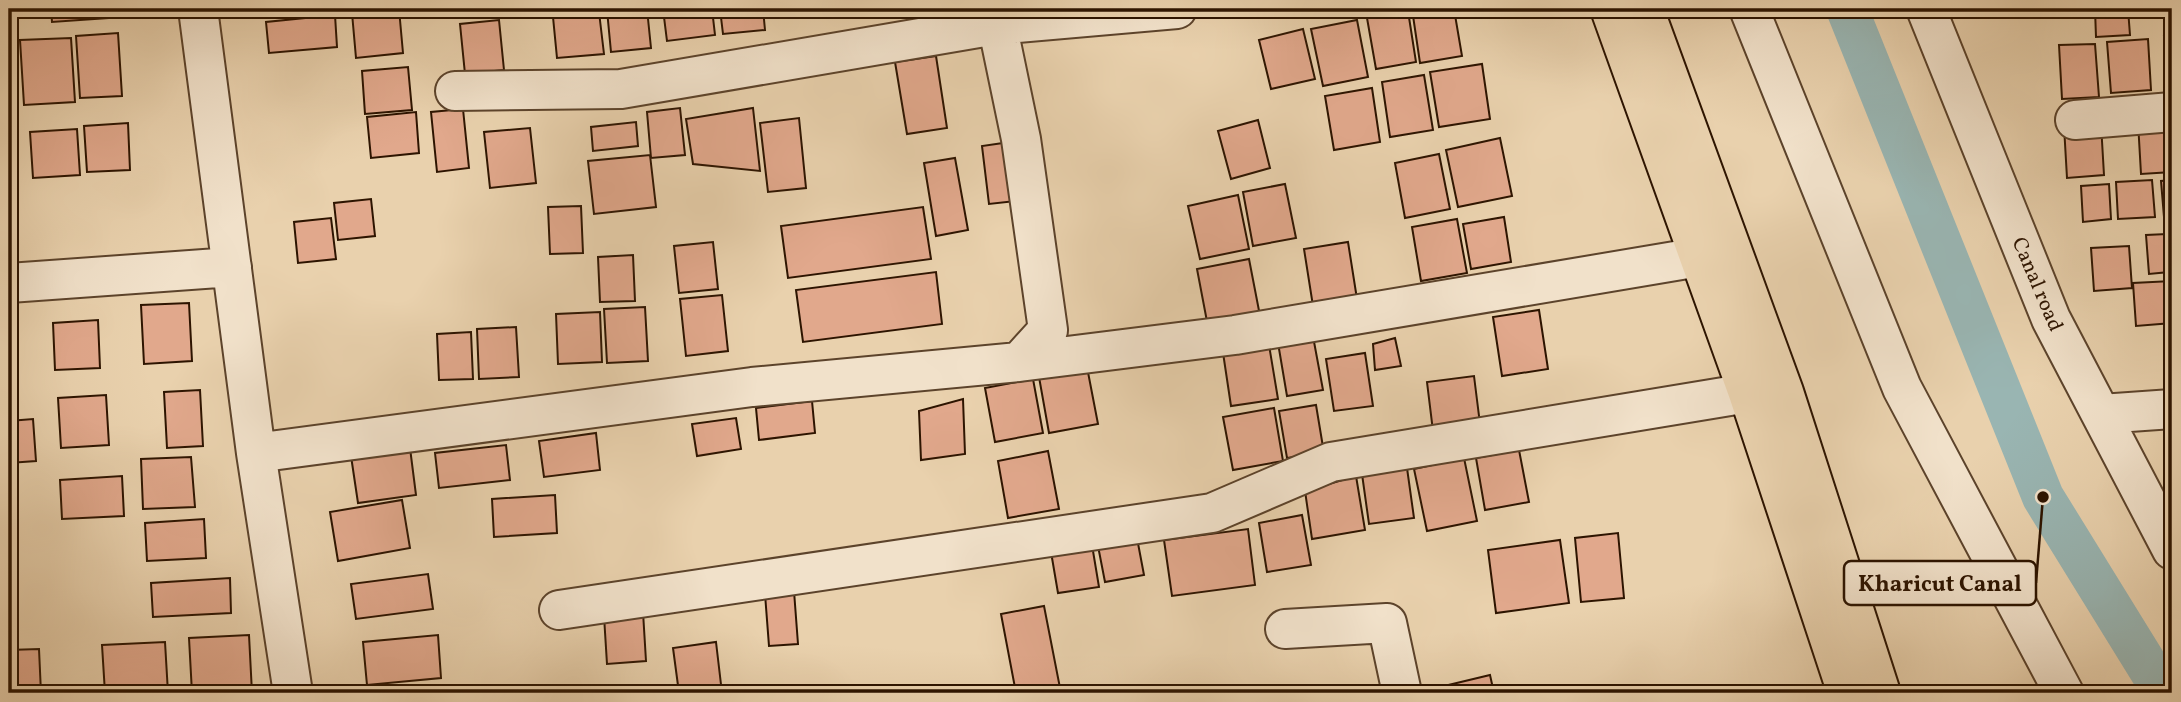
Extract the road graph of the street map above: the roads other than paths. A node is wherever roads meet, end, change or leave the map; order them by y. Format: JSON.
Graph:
{"nodes":[{"id":1,"x":1177,"y":9,"type":"edge"},
{"id":2,"x":1609,"y":9,"type":"edge"},
{"id":3,"x":1644,"y":9,"type":"edge"},
{"id":4,"x":1749,"y":9,"type":"edge"},
{"id":5,"x":1926,"y":9,"type":"edge"},
{"id":6,"x":201,"y":14,"type":"edge"},
{"id":7,"x":995,"y":17,"type":"edge"},
{"id":8,"x":455,"y":92,"type":"dead end"},
{"id":9,"x":2172,"y":112,"type":"edge"},
{"id":10,"x":2075,"y":120,"type":"dead end"},
{"id":11,"x":1699,"y":257,"type":"junction"},
{"id":12,"x":232,"y":267,"type":"junction"},
{"id":13,"x":9,"y":283,"type":"edge"},
{"id":14,"x":1019,"y":362,"type":"junction"},
{"id":15,"x":1748,"y":393,"type":"junction"},
{"id":16,"x":2172,"y":410,"type":"edge"},
{"id":17,"x":2101,"y":414,"type":"junction"},
{"id":18,"x":256,"y":453,"type":"junction"},
{"id":19,"x":2170,"y":542,"type":"edge"},
{"id":20,"x":559,"y":610,"type":"dead end"},
{"id":21,"x":1285,"y":629,"type":"dead end"},
{"id":22,"x":293,"y":693,"type":"edge"},
{"id":23,"x":1402,"y":693,"type":"edge"},
{"id":24,"x":1847,"y":693,"type":"edge"},
{"id":25,"x":1881,"y":693,"type":"edge"},
{"id":26,"x":2064,"y":693,"type":"edge"}],
"edges":[{"from":1,"to":7,"type":"street"},
{"from":2,"to":11,"type":"main road"},
{"from":3,"to":25,"type":"main road"},
{"from":4,"to":26,"type":"street"},
{"from":5,"to":17,"type":"street","name":"Canal road"},
{"from":6,"to":12,"type":"street"},
{"from":7,"to":8,"type":"street"},
{"from":7,"to":14,"type":"street"},
{"from":9,"to":10,"type":"street"},
{"from":11,"to":14,"type":"street"},
{"from":11,"to":15,"type":"main road"},
{"from":12,"to":13,"type":"street"},
{"from":12,"to":18,"type":"street"},
{"from":14,"to":18,"type":"street"},
{"from":15,"to":20,"type":"street"},
{"from":15,"to":24,"type":"main road"},
{"from":16,"to":17,"type":"street"},
{"from":17,"to":19,"type":"street","name":"Canal road"},
{"from":18,"to":22,"type":"street"},
{"from":21,"to":23,"type":"street"}]}
